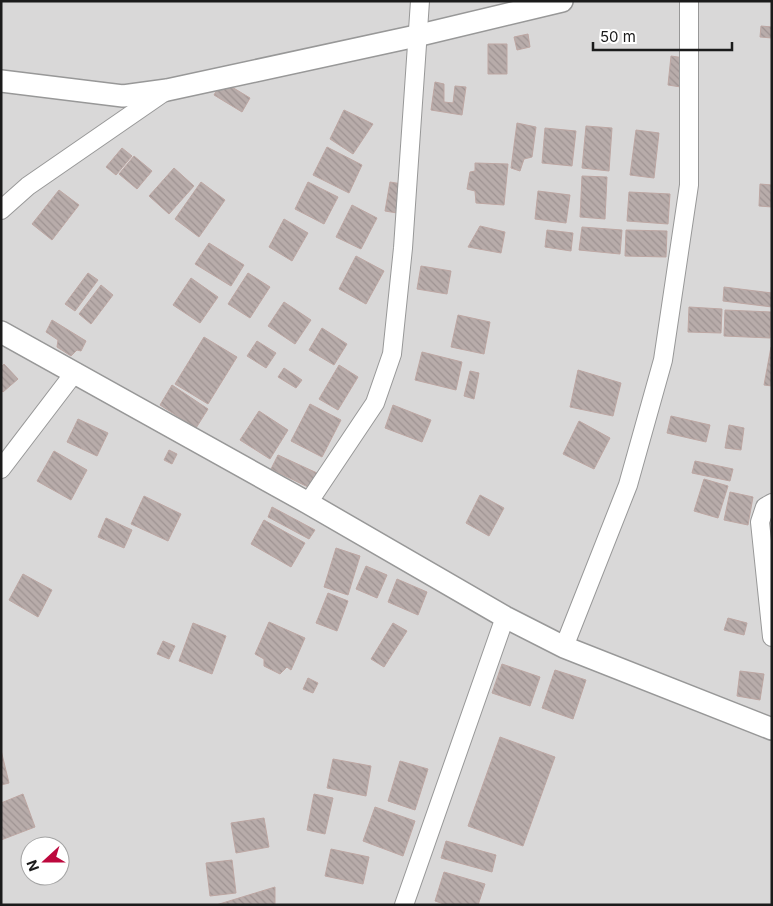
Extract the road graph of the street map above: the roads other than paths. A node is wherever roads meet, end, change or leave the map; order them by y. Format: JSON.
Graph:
{"nodes":[{"id":1,"x":420,"y":1,"type":"edge"},
{"id":2,"x":562,"y":1,"type":"edge"},
{"id":3,"x":689,"y":1,"type":"edge"},
{"id":4,"x":416,"y":36,"type":"junction"},
{"id":5,"x":1,"y":81,"type":"edge"},
{"id":6,"x":167,"y":90,"type":"junction"},
{"id":7,"x":1,"y":210,"type":"edge"},
{"id":8,"x":1,"y":332,"type":"edge"},
{"id":9,"x":75,"y":372,"type":"junction"},
{"id":10,"x":1,"y":469,"type":"edge"},
{"id":11,"x":308,"y":503,"type":"junction"},
{"id":12,"x":772,"y":503,"type":"edge"},
{"id":13,"x":505,"y":617,"type":"junction"},
{"id":14,"x":772,"y":637,"type":"edge"},
{"id":15,"x":564,"y":647,"type":"junction"},
{"id":16,"x":772,"y":729,"type":"edge"},
{"id":17,"x":404,"y":905,"type":"edge"}],
"edges":[{"from":1,"to":4,"type":"street"},
{"from":2,"to":4,"type":"street"},
{"from":3,"to":15,"type":"street"},
{"from":4,"to":6,"type":"street"},
{"from":4,"to":11,"type":"street"},
{"from":5,"to":6,"type":"street"},
{"from":6,"to":7,"type":"street"},
{"from":8,"to":9,"type":"street"},
{"from":9,"to":10,"type":"street"},
{"from":9,"to":11,"type":"street"},
{"from":11,"to":13,"type":"street"},
{"from":12,"to":14,"type":"street"},
{"from":13,"to":15,"type":"street"},
{"from":13,"to":17,"type":"street"},
{"from":15,"to":16,"type":"street"}]}
